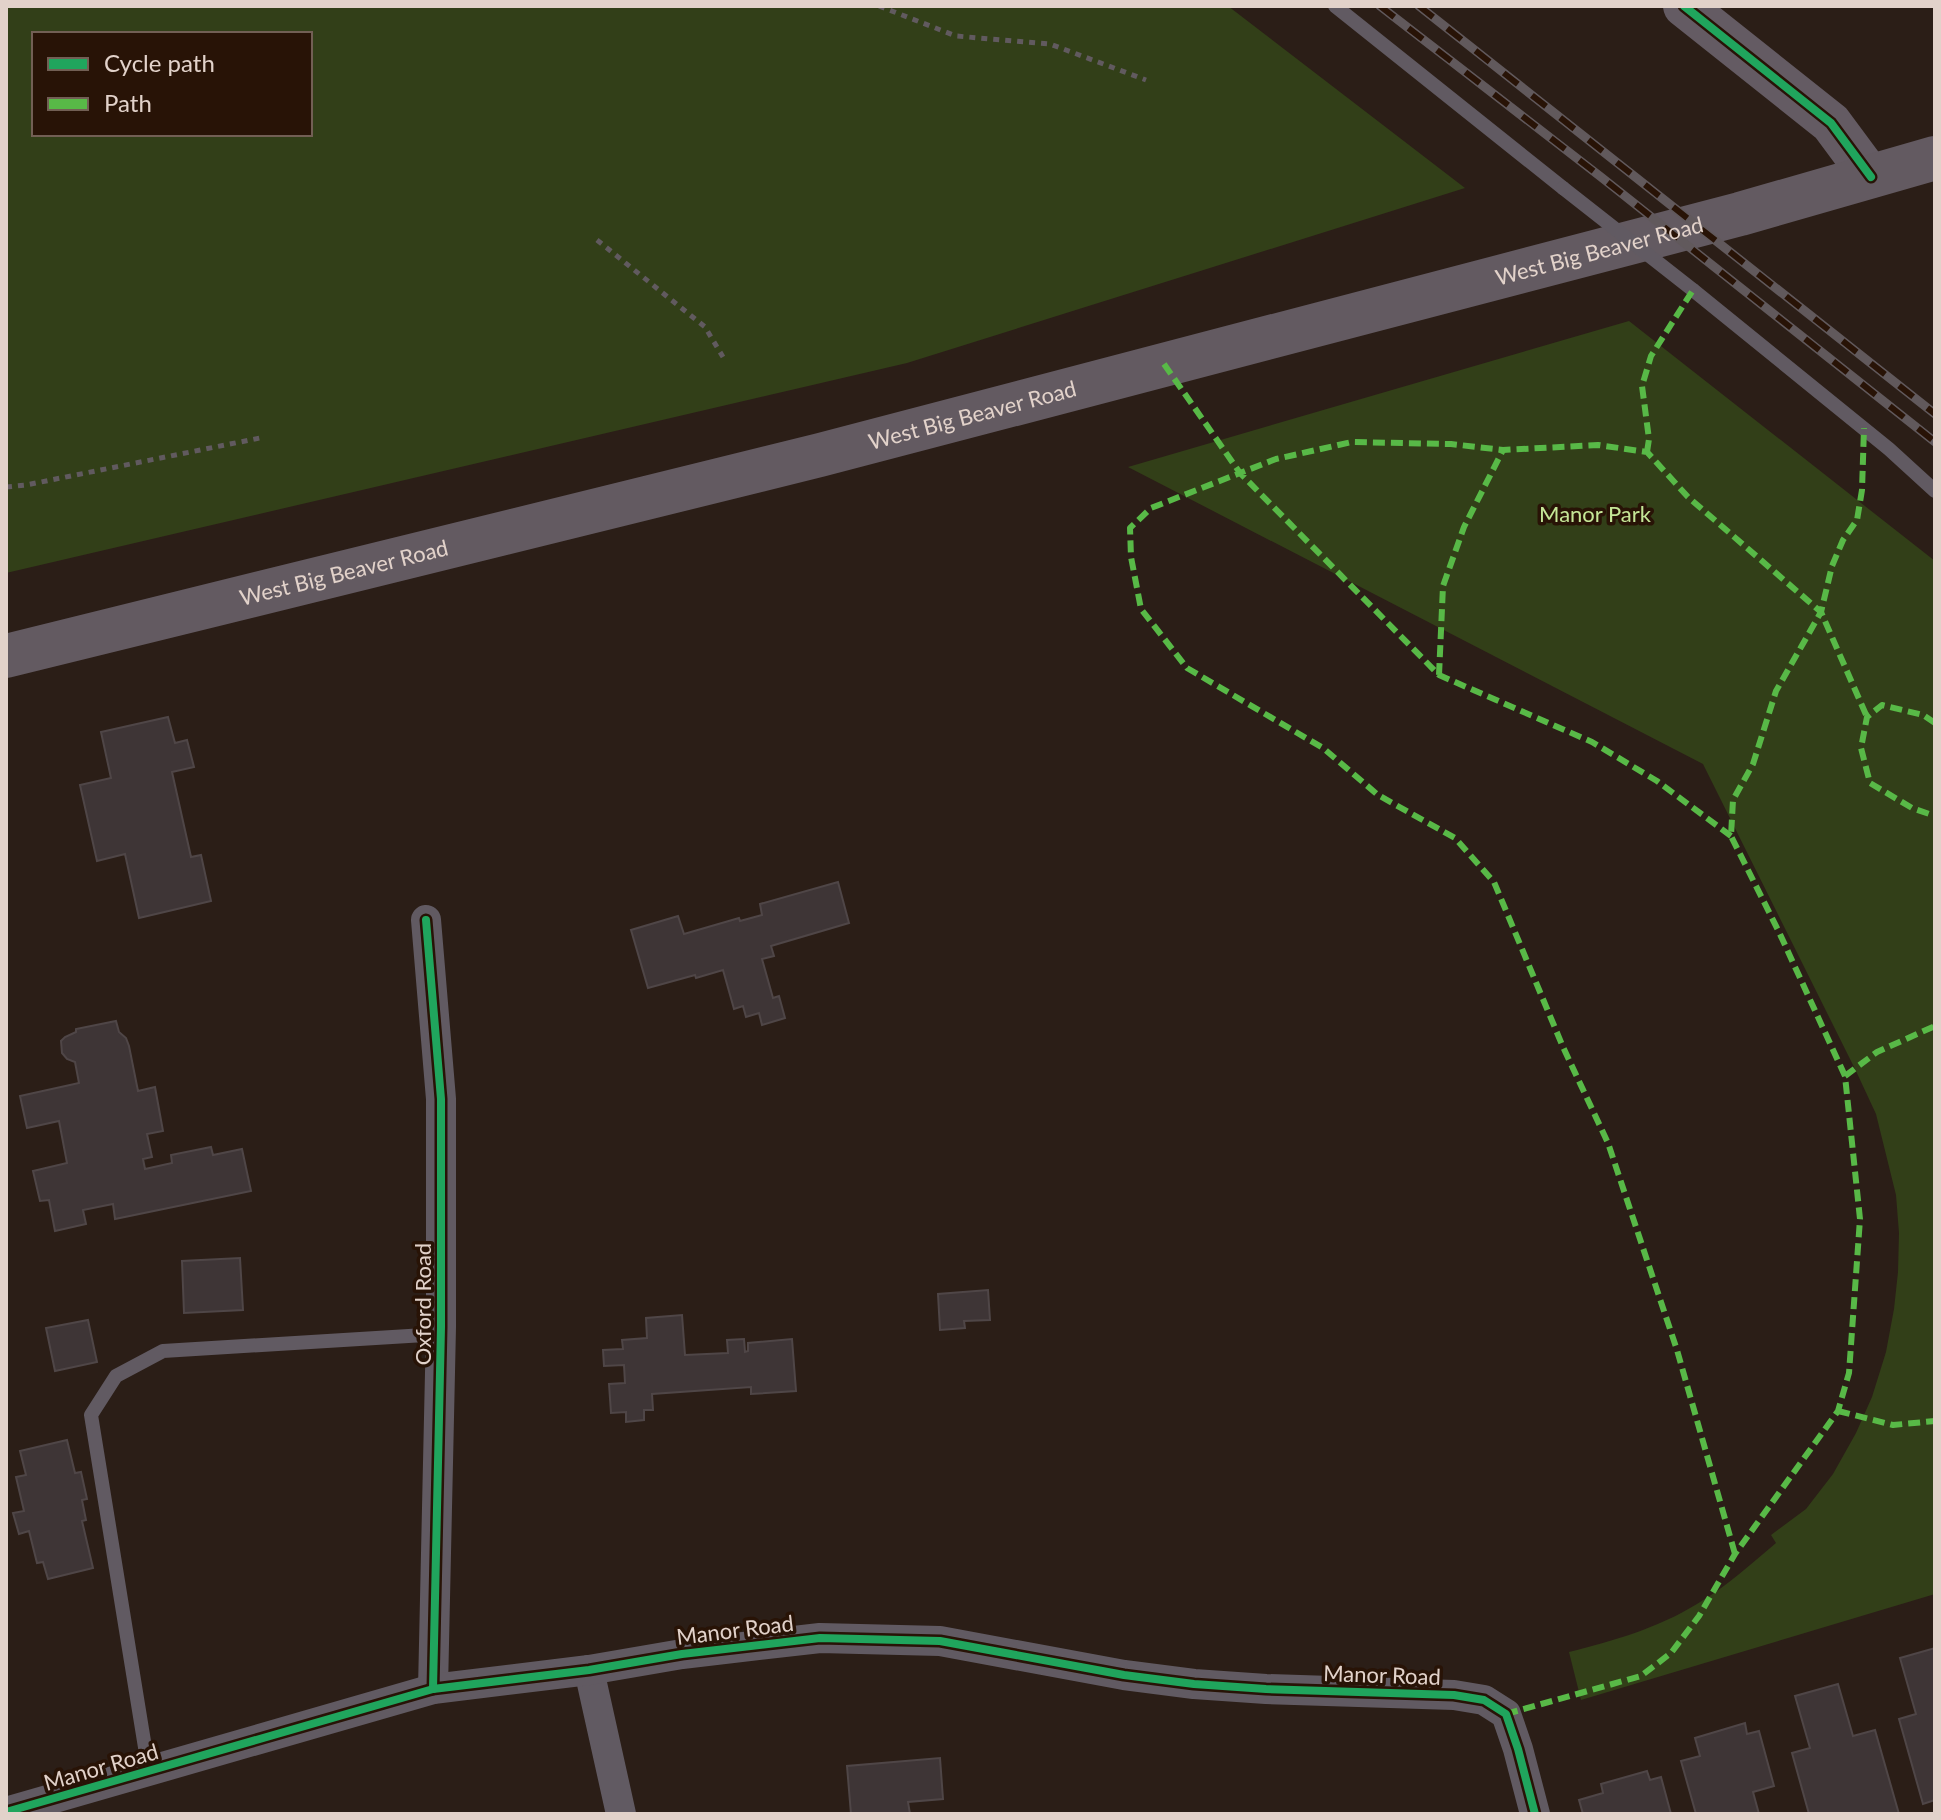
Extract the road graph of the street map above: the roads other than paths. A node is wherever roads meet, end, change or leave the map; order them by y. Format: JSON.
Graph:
{"nodes":[{"id":1,"x":1335,"y":6,"type":"edge"},
{"id":2,"x":1684,"y":6,"type":"edge"},
{"id":3,"x":1935,"y":158,"type":"edge"},
{"id":4,"x":1871,"y":177,"type":"junction"},
{"id":5,"x":1935,"y":491,"type":"edge"},
{"id":6,"x":6,"y":656,"type":"edge"},
{"id":7,"x":426,"y":920,"type":"dead end"},
{"id":8,"x":441,"y":1334,"type":"junction"},
{"id":9,"x":589,"y":1670,"type":"junction"},
{"id":10,"x":433,"y":1689,"type":"junction"},
{"id":11,"x":149,"y":1772,"type":"junction"},
{"id":12,"x":6,"y":1812,"type":"edge"},
{"id":13,"x":621,"y":1814,"type":"edge"},
{"id":14,"x":1535,"y":1814,"type":"edge"}],
"edges":[{"from":1,"to":5,"type":"lane","bridge":true},
{"from":2,"to":4,"type":"street"},
{"from":3,"to":4,"type":"main road","name":"West Big Beaver Road"},
{"from":4,"to":6,"type":"main road","name":"West Big Beaver Road"},
{"from":7,"to":8,"type":"street","name":"Oxford Road"},
{"from":8,"to":10,"type":"street","name":"Oxford Road"},
{"from":8,"to":11,"type":"lane"},
{"from":9,"to":10,"type":"street","name":"Manor Road"},
{"from":9,"to":13,"type":"street"},
{"from":9,"to":14,"type":"street","name":"Manor Road"},
{"from":10,"to":11,"type":"street","name":"Manor Road"},
{"from":11,"to":12,"type":"street","name":"Manor Road"}]}
